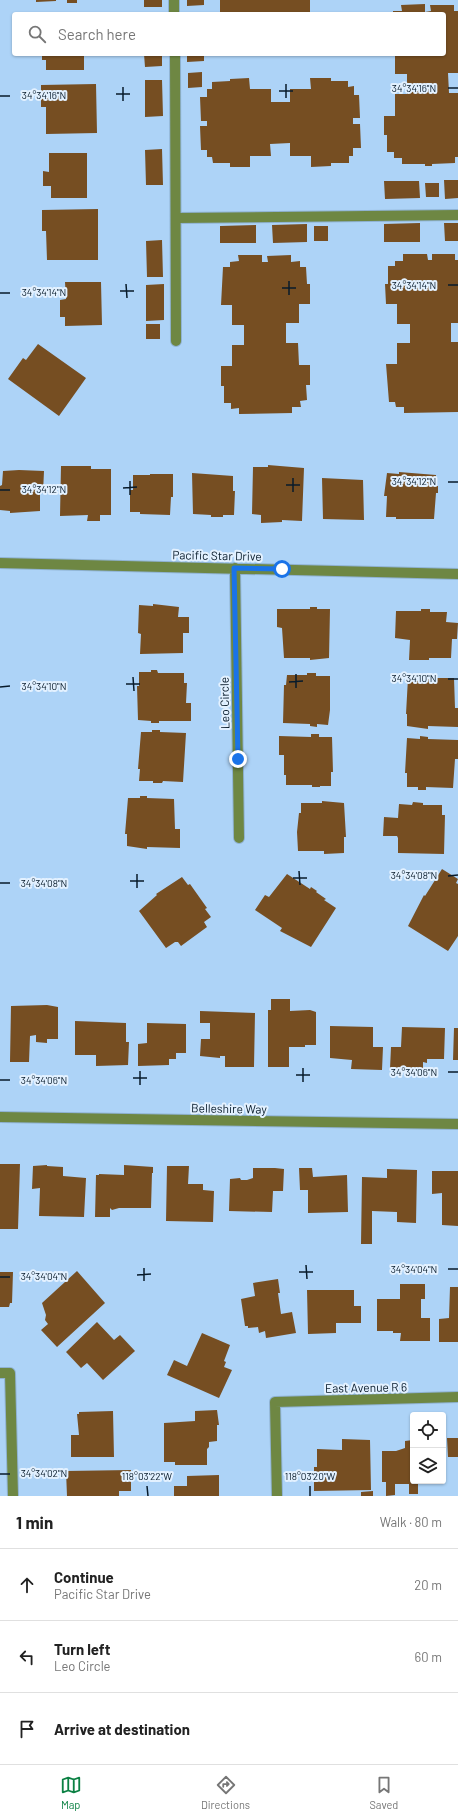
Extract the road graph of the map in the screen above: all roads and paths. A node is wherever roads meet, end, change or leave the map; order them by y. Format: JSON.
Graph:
{"nodes":[{"id":1,"x":174,"y":0,"type":"edge"},
{"id":2,"x":174,"y":12,"type":"edge"},
{"id":3,"x":175,"y":56,"type":"edge"},
{"id":4,"x":458,"y":215,"type":"edge"},
{"id":5,"x":177,"y":218,"type":"junction"},
{"id":6,"x":176,"y":342,"type":"dead end"},
{"id":7,"x":0,"y":563,"type":"edge"},
{"id":8,"x":234,"y":568,"type":"junction"},
{"id":9,"x":458,"y":574,"type":"edge"},
{"id":10,"x":239,"y":838,"type":"dead end"},
{"id":11,"x":0,"y":1117,"type":"edge"},
{"id":12,"x":458,"y":1124,"type":"edge"},
{"id":13,"x":5,"y":1373,"type":"edge"},
{"id":14,"x":458,"y":1397,"type":"edge"},
{"id":15,"x":13,"y":1496,"type":"edge"},
{"id":16,"x":277,"y":1496,"type":"edge"}],
"edges":[{"from":1,"to":2,"type":"street"},
{"from":3,"to":5,"type":"street"},
{"from":4,"to":5,"type":"street"},
{"from":5,"to":6,"type":"street"},
{"from":7,"to":8,"type":"street","name":"Pacific Star Drive"},
{"from":8,"to":9,"type":"street","name":"Pacific Star Drive"},
{"from":8,"to":10,"type":"street","name":"Leo Circle"},
{"from":11,"to":12,"type":"street","name":"Belleshire Way"},
{"from":13,"to":15,"type":"street"},
{"from":14,"to":16,"type":"street","name":"East Avenue R 6"}]}
